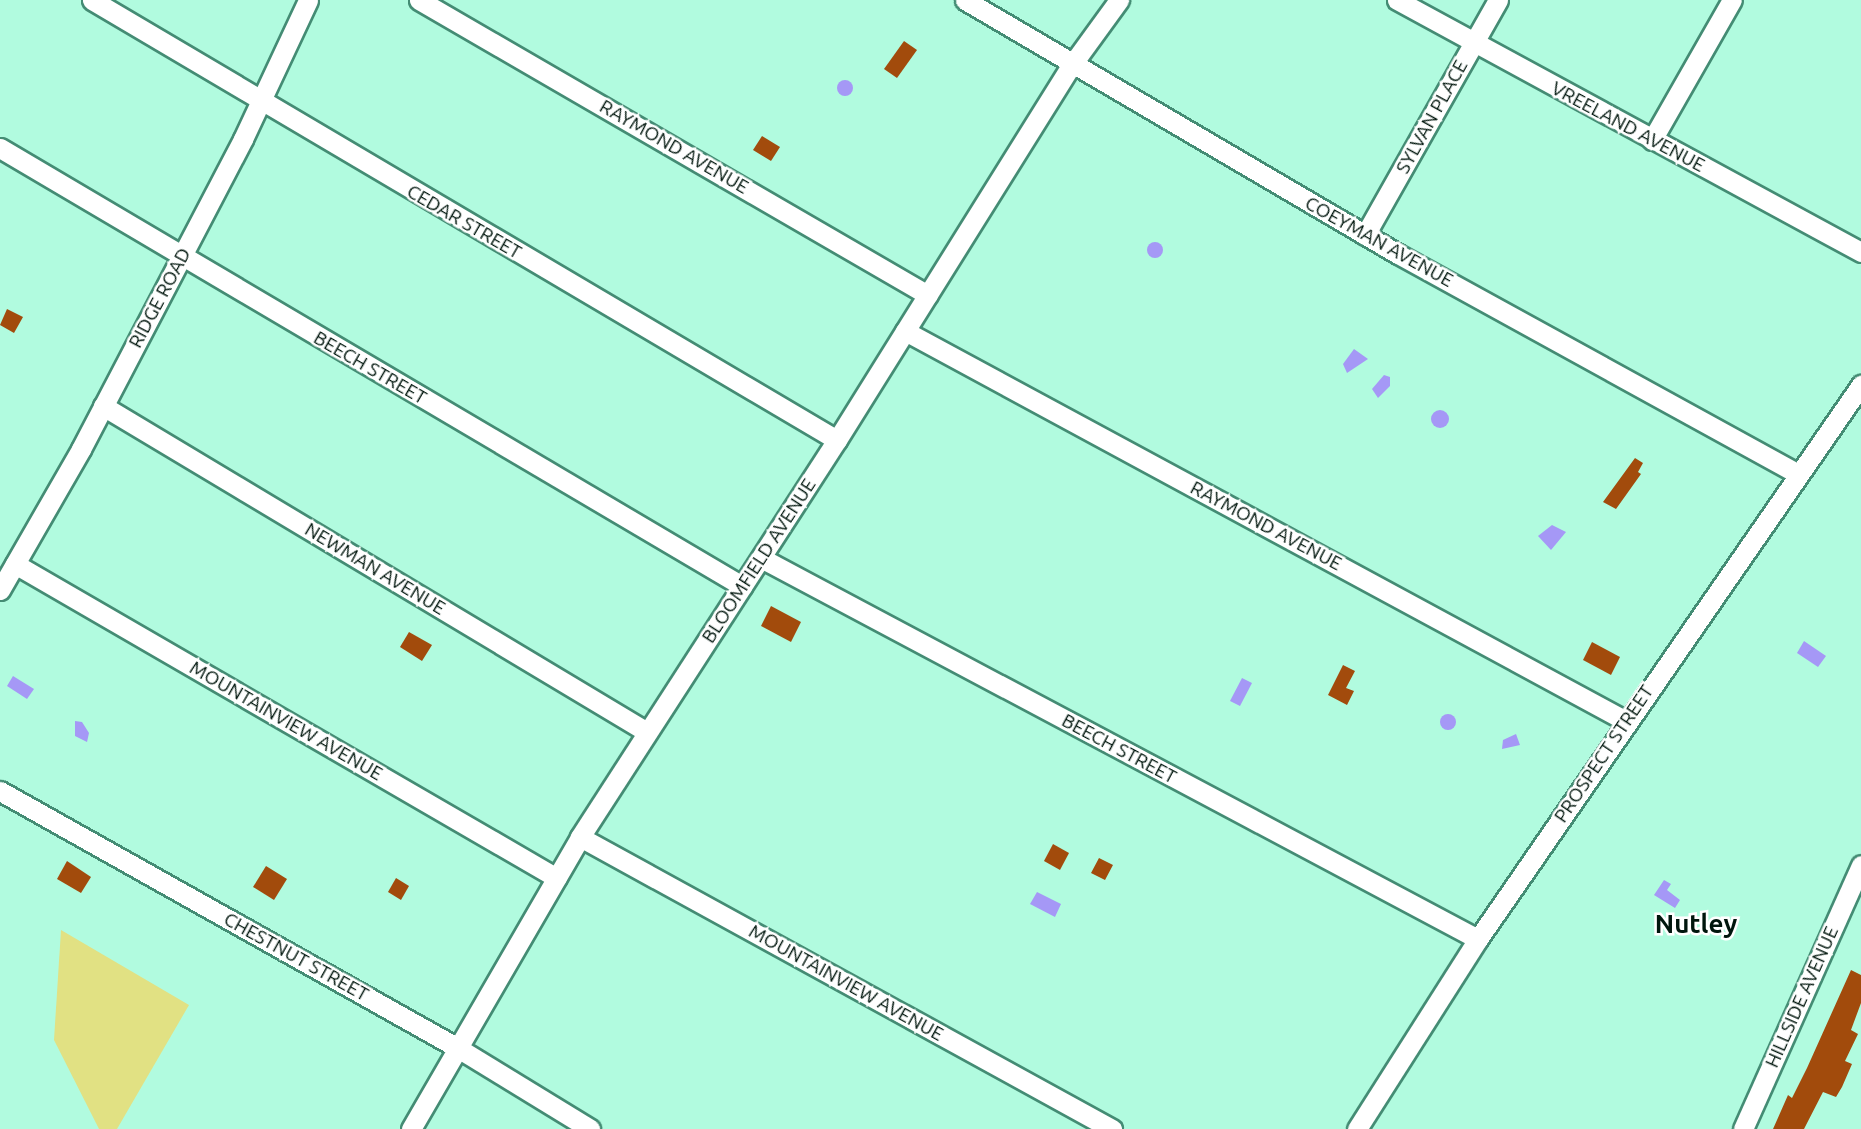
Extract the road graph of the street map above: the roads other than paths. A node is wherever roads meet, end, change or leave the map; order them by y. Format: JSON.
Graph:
{"nodes":[{"id":1,"x":92,"y":0,"type":"edge"},
{"id":2,"x":308,"y":0,"type":"edge"},
{"id":3,"x":419,"y":0,"type":"edge"},
{"id":4,"x":965,"y":0,"type":"edge"},
{"id":5,"x":1119,"y":0,"type":"edge"},
{"id":6,"x":1396,"y":0,"type":"edge"},
{"id":7,"x":1498,"y":0,"type":"edge"},
{"id":8,"x":1732,"y":0,"type":"edge"},
{"id":9,"x":1473,"y":44,"type":"junction"},
{"id":10,"x":1071,"y":66,"type":"junction"},
{"id":11,"x":260,"y":103,"type":"junction"},
{"id":12,"x":1652,"y":140,"type":"junction"},
{"id":13,"x":0,"y":148,"type":"edge"},
{"id":14,"x":1365,"y":235,"type":"junction"},
{"id":15,"x":1861,"y":252,"type":"edge"},
{"id":16,"x":181,"y":257,"type":"junction"},
{"id":17,"x":928,"y":295,"type":"junction"},
{"id":18,"x":905,"y":331,"type":"junction"},
{"id":19,"x":1861,"y":384,"type":"edge"},
{"id":20,"x":103,"y":406,"type":"junction"},
{"id":21,"x":837,"y":440,"type":"junction"},
{"id":22,"x":1799,"y":474,"type":"junction"},
{"id":23,"x":761,"y":558,"type":"junction"},
{"id":24,"x":15,"y":564,"type":"junction"},
{"id":25,"x":742,"y":586,"type":"junction"},
{"id":26,"x":0,"y":590,"type":"edge"},
{"id":27,"x":1626,"y":721,"type":"junction"},
{"id":28,"x":647,"y":732,"type":"junction"},
{"id":29,"x":0,"y":791,"type":"edge"},
{"id":30,"x":580,"y":838,"type":"junction"},
{"id":31,"x":1861,"y":865,"type":"edge"},
{"id":32,"x":557,"y":878,"type":"junction"},
{"id":33,"x":1478,"y":939,"type":"junction"},
{"id":34,"x":458,"y":1048,"type":"junction"},
{"id":35,"x":411,"y":1129,"type":"edge"},
{"id":36,"x":590,"y":1129,"type":"edge"},
{"id":37,"x":1112,"y":1129,"type":"edge"},
{"id":38,"x":1357,"y":1129,"type":"edge"},
{"id":39,"x":1743,"y":1129,"type":"edge"}],
"edges":[{"from":1,"to":11,"type":"street","name":"CEDAR STREET"},
{"from":2,"to":11,"type":"street","name":"RIDGE ROAD"},
{"from":3,"to":17,"type":"street","name":"RAYMOND AVENUE"},
{"from":4,"to":10,"type":"street","name":"COEYMAN AVENUE"},
{"from":5,"to":10,"type":"street","name":"BLOOMFIELD AVENUE"},
{"from":6,"to":9,"type":"street","name":"VREELAND AVENUE"},
{"from":7,"to":9,"type":"street","name":"SYLVAN PLACE"},
{"from":8,"to":12,"type":"street"},
{"from":9,"to":12,"type":"street","name":"VREELAND AVENUE"},
{"from":9,"to":14,"type":"street","name":"SYLVAN PLACE"},
{"from":10,"to":14,"type":"street","name":"COEYMAN AVENUE"},
{"from":10,"to":17,"type":"street","name":"BLOOMFIELD AVENUE"},
{"from":11,"to":16,"type":"street","name":"RIDGE ROAD"},
{"from":11,"to":21,"type":"street","name":"CEDAR STREET"},
{"from":12,"to":15,"type":"street","name":"VREELAND AVENUE"},
{"from":13,"to":16,"type":"street","name":"BEECH STREET"},
{"from":14,"to":22,"type":"street","name":"COEYMAN AVENUE"},
{"from":16,"to":20,"type":"street","name":"RIDGE ROAD"},
{"from":16,"to":25,"type":"street","name":"BEECH STREET"},
{"from":17,"to":18,"type":"street","name":"BLOOMFIELD AVENUE"},
{"from":18,"to":21,"type":"street","name":"BLOOMFIELD AVENUE"},
{"from":18,"to":27,"type":"street","name":"RAYMOND AVENUE"},
{"from":19,"to":22,"type":"street","name":"PROSPECT STREET"},
{"from":20,"to":24,"type":"street","name":"RIDGE ROAD"},
{"from":20,"to":28,"type":"street","name":"NEWMAN AVENUE"},
{"from":21,"to":23,"type":"street","name":"BLOOMFIELD AVENUE"},
{"from":22,"to":27,"type":"street","name":"PROSPECT STREET"},
{"from":23,"to":25,"type":"street","name":"BLOOMFIELD AVENUE"},
{"from":23,"to":33,"type":"street","name":"BEECH STREET"},
{"from":24,"to":26,"type":"street","name":"RIDGE ROAD"},
{"from":24,"to":32,"type":"street","name":"MOUNTAINVIEW AVENUE"},
{"from":25,"to":28,"type":"street","name":"BLOOMFIELD AVENUE"},
{"from":27,"to":33,"type":"street","name":"PROSPECT STREET"},
{"from":28,"to":30,"type":"street","name":"BLOOMFIELD AVENUE"},
{"from":29,"to":34,"type":"street","name":"CHESTNUT STREET"},
{"from":30,"to":32,"type":"street","name":"BLOOMFIELD AVENUE"},
{"from":30,"to":37,"type":"street","name":"MOUNTAINVIEW AVENUE"},
{"from":31,"to":39,"type":"street","name":"HILLSIDE AVENUE"},
{"from":32,"to":34,"type":"street","name":"BLOOMFIELD AVENUE"},
{"from":33,"to":38,"type":"street","name":"PROSPECT STREET"},
{"from":34,"to":35,"type":"street","name":"BLOOMFIELD AVENUE"},
{"from":34,"to":36,"type":"street","name":"CHESTNUT STREET"}]}
